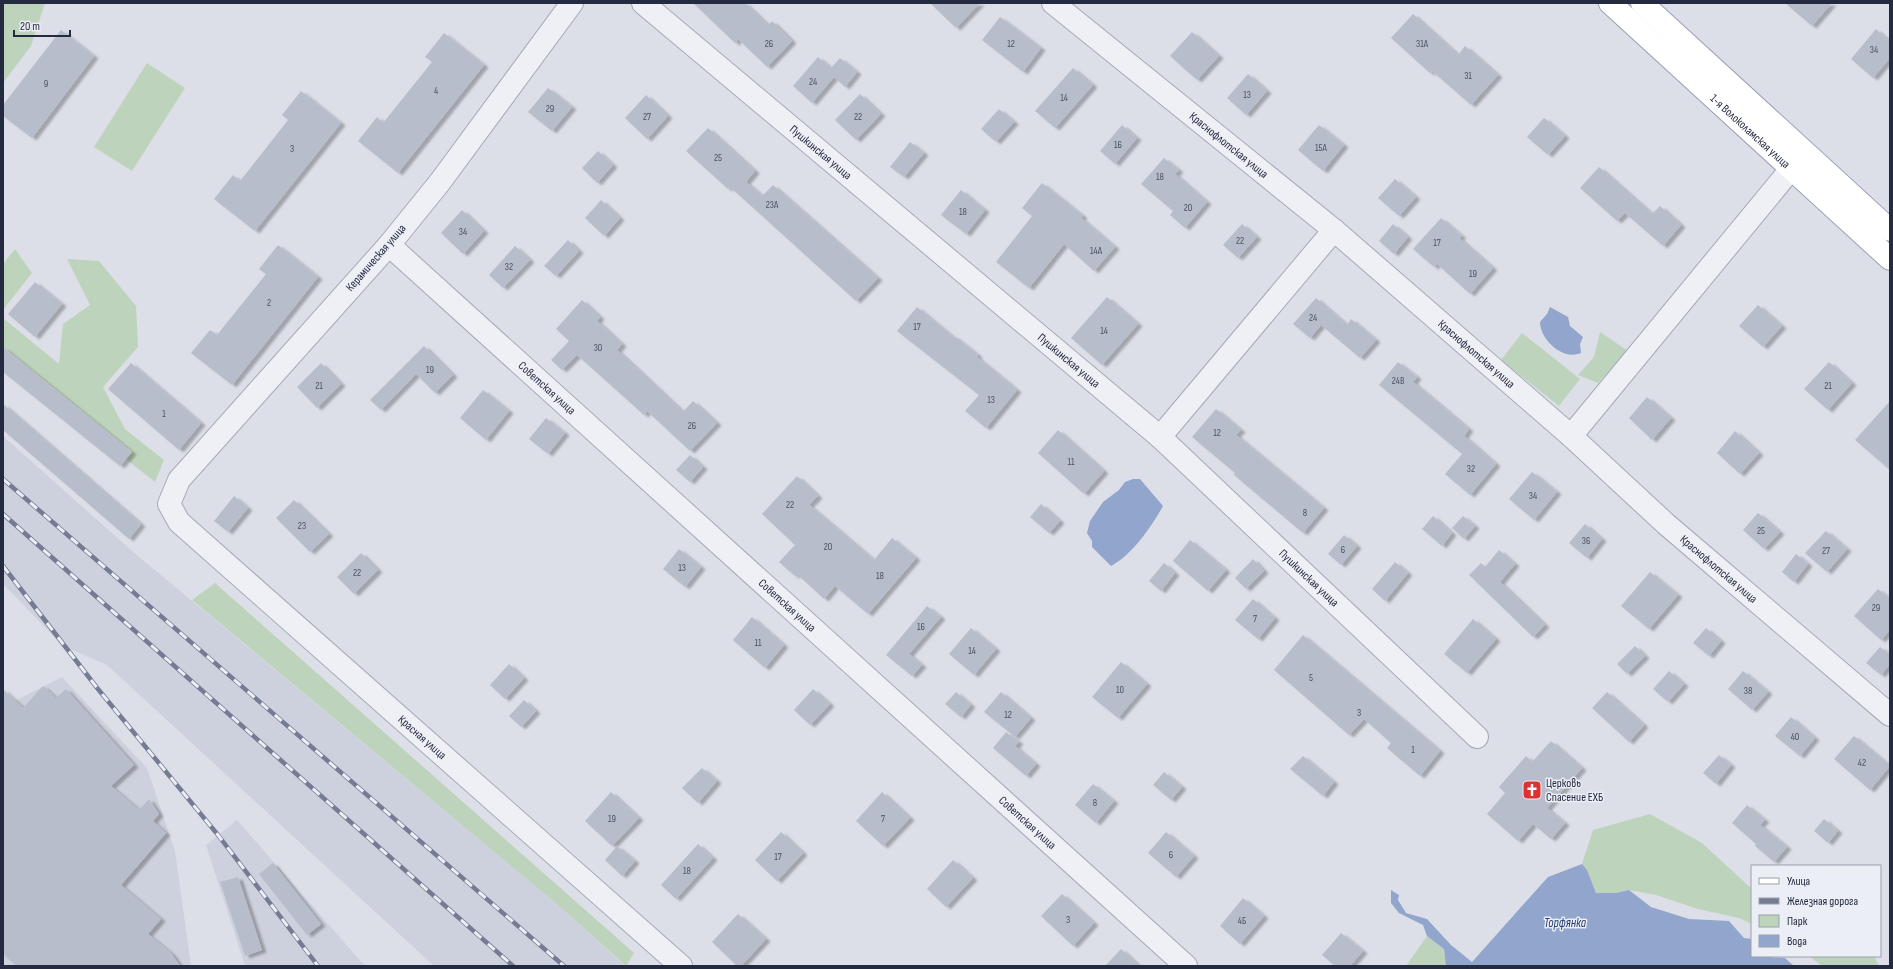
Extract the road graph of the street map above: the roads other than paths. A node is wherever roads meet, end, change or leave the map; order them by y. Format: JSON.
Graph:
{"nodes":[{"id":1,"x":572,"y":3,"type":"edge"},
{"id":2,"x":643,"y":3,"type":"edge"},
{"id":3,"x":1053,"y":3,"type":"edge"},
{"id":4,"x":1610,"y":3,"type":"edge"},
{"id":5,"x":1642,"y":3,"type":"edge"},
{"id":6,"x":1791,"y":169,"type":"junction"},
{"id":7,"x":1334,"y":230,"type":"junction"},
{"id":8,"x":1890,"y":230,"type":"edge"},
{"id":9,"x":389,"y":245,"type":"junction"},
{"id":10,"x":1890,"y":259,"type":"edge"},
{"id":11,"x":1571,"y":436,"type":"junction"},
{"id":12,"x":1160,"y":437,"type":"junction"},
{"id":13,"x":169,"y":504,"type":"joint"},
{"id":14,"x":1890,"y":715,"type":"edge"},
{"id":15,"x":1477,"y":737,"type":"dead end"},
{"id":16,"x":681,"y":966,"type":"edge"},
{"id":17,"x":1186,"y":966,"type":"edge"}],
"edges":[{"from":1,"to":9,"type":"street","name":"Керамическая улица"},
{"from":2,"to":12,"type":"street","name":"Пушкинская улица"},
{"from":3,"to":7,"type":"street","name":"Краснофлотская улица"},
{"from":4,"to":6,"type":"main road","name":"1-я Волоколамская улица"},
{"from":5,"to":8,"type":"main road","name":"1-я Волоколамская улица"},
{"from":6,"to":10,"type":"main road","name":"1-я Волоколамская улица"},
{"from":6,"to":11,"type":"street"},
{"from":7,"to":11,"type":"street","name":"Краснофлотская улица"},
{"from":7,"to":12,"type":"street"},
{"from":9,"to":13,"type":"street","name":"Керамическая улица"},
{"from":9,"to":17,"type":"street","name":"Советская улица"},
{"from":11,"to":14,"type":"street","name":"Краснофлотская улица"},
{"from":12,"to":15,"type":"street","name":"Пушкинская улица"},
{"from":13,"to":16,"type":"street","name":"Красная улица"}]}
